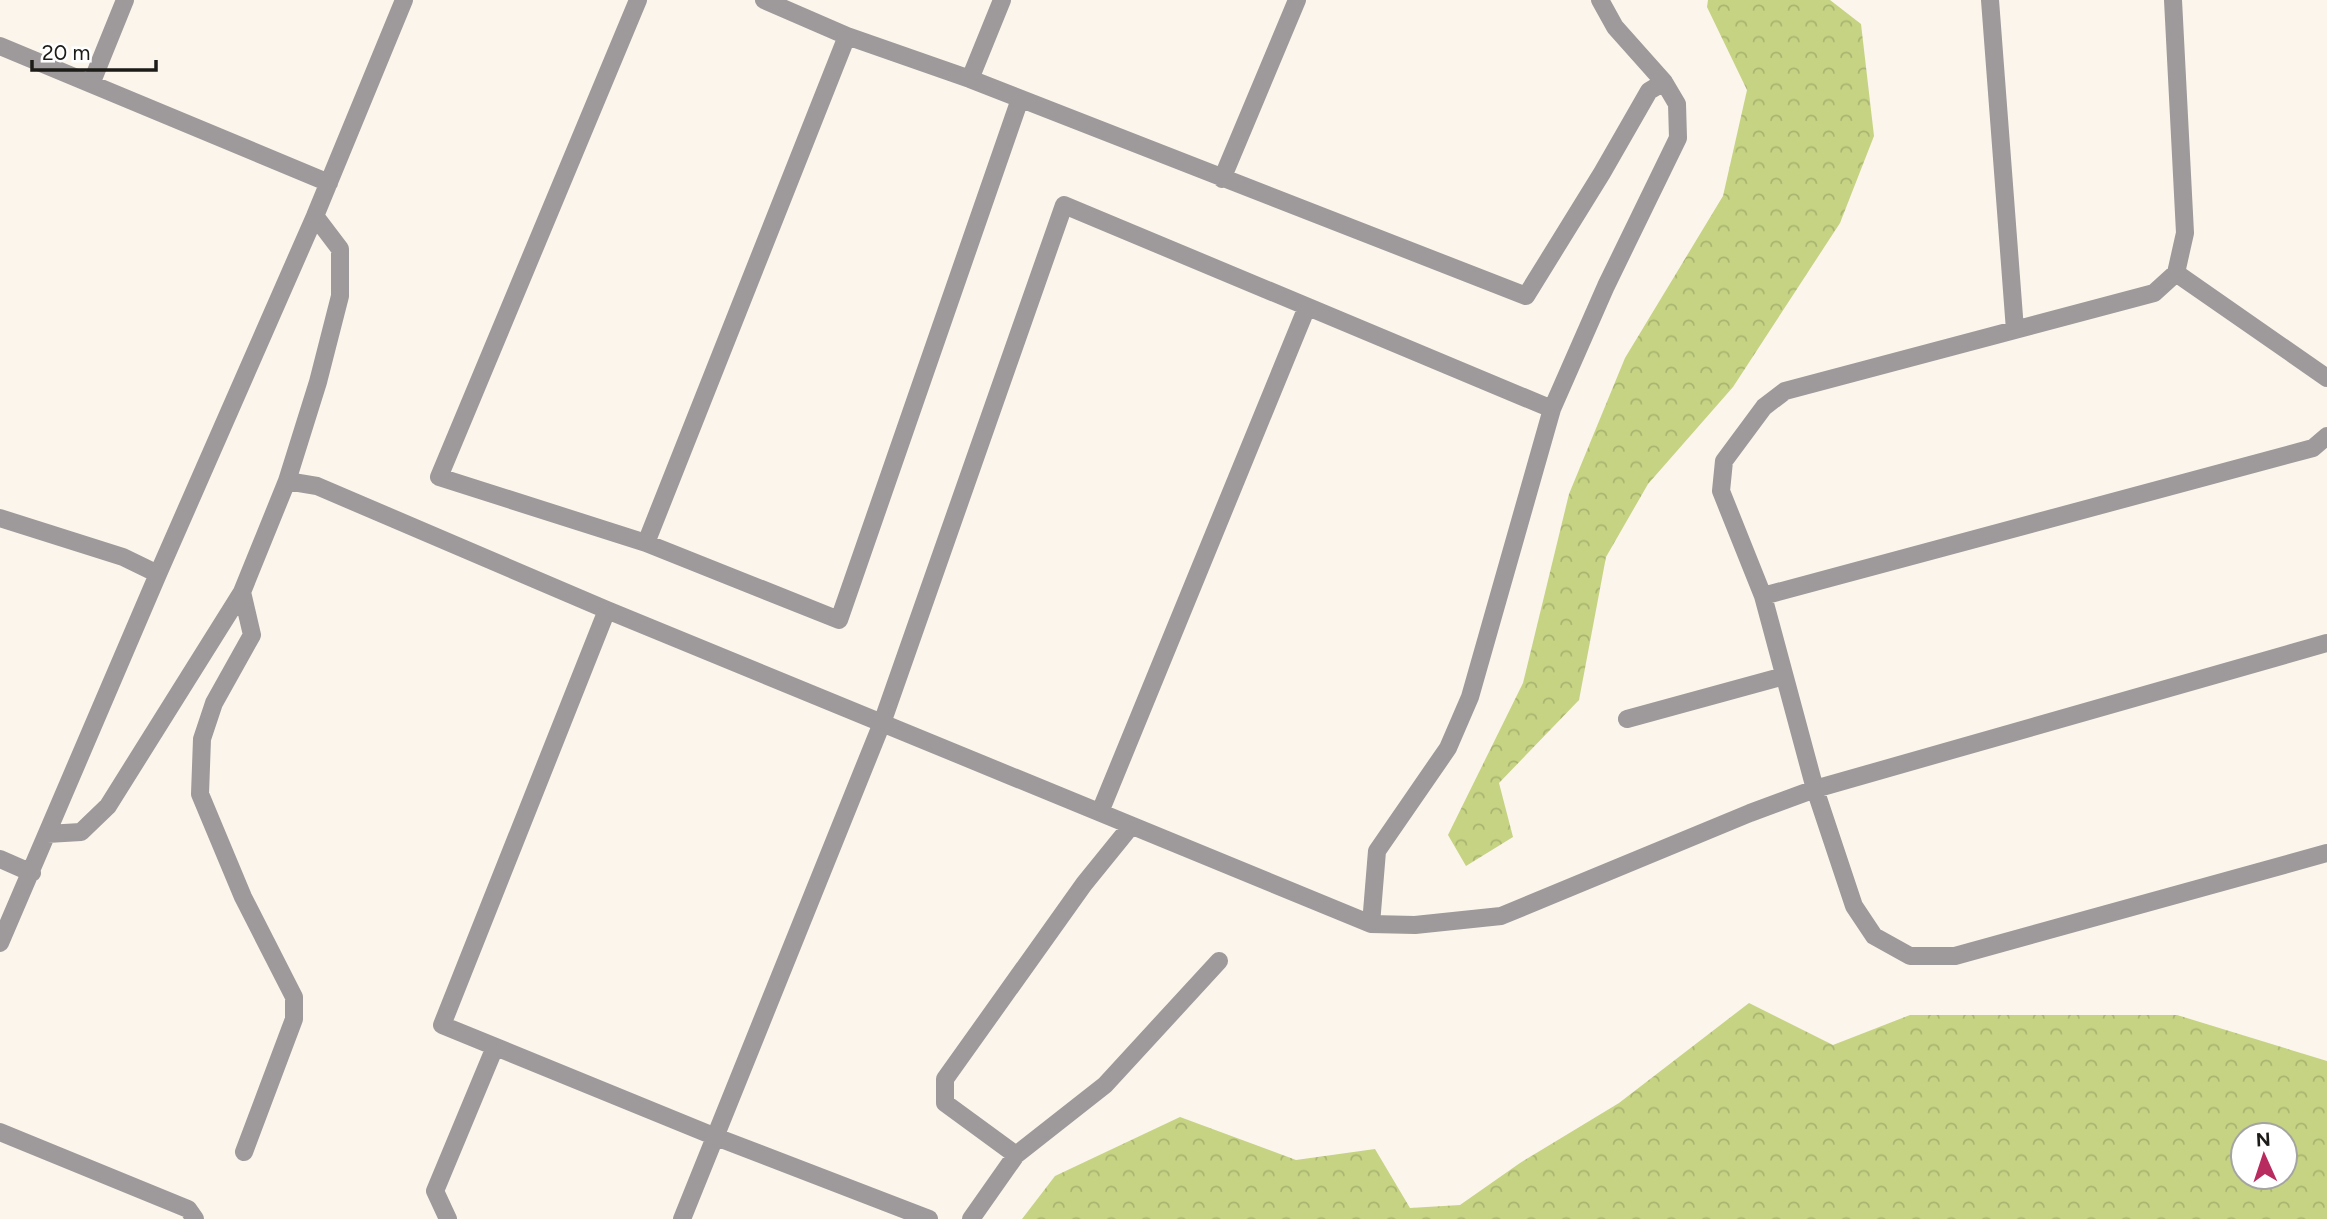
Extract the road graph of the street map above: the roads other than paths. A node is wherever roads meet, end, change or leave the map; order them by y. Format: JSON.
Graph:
{"nodes":[{"id":1,"x":125,"y":0,"type":"edge"},
{"id":2,"x":404,"y":0,"type":"edge"},
{"id":3,"x":638,"y":0,"type":"edge"},
{"id":4,"x":764,"y":0,"type":"edge"},
{"id":5,"x":1002,"y":0,"type":"edge"},
{"id":6,"x":1297,"y":0,"type":"edge"},
{"id":7,"x":1600,"y":0,"type":"edge"},
{"id":8,"x":1990,"y":0,"type":"edge"},
{"id":9,"x":2173,"y":0,"type":"edge"},
{"id":10,"x":847,"y":36,"type":"junction"},
{"id":11,"x":0,"y":46,"type":"edge"},
{"id":12,"x":970,"y":79,"type":"junction"},
{"id":13,"x":1664,"y":82,"type":"junction"},
{"id":14,"x":91,"y":84,"type":"junction"},
{"id":15,"x":1020,"y":99,"type":"junction"},
{"id":16,"x":1222,"y":179,"type":"junction"},
{"id":17,"x":329,"y":183,"type":"junction"},
{"id":18,"x":315,"y":216,"type":"junction"},
{"id":19,"x":2176,"y":273,"type":"junction"},
{"id":20,"x":1307,"y":307,"type":"junction"},
{"id":21,"x":2015,"y":330,"type":"junction"},
{"id":22,"x":2327,"y":378,"type":"edge"},
{"id":23,"x":1552,"y":409,"type":"junction"},
{"id":24,"x":2327,"y":436,"type":"edge"},
{"id":25,"x":287,"y":481,"type":"junction"},
{"id":26,"x":0,"y":518,"type":"edge"},
{"id":27,"x":646,"y":543,"type":"junction"},
{"id":28,"x":158,"y":575,"type":"junction"},
{"id":29,"x":242,"y":592,"type":"junction"},
{"id":30,"x":1762,"y":596,"type":"junction"},
{"id":31,"x":607,"y":610,"type":"junction"},
{"id":32,"x":2327,"y":643,"type":"edge"},
{"id":33,"x":1784,"y":676,"type":"junction"},
{"id":34,"x":1628,"y":719,"type":"dead end"},
{"id":35,"x":882,"y":723,"type":"junction"},
{"id":36,"x":1815,"y":789,"type":"junction"},
{"id":37,"x":1100,"y":812,"type":"junction"},
{"id":38,"x":1131,"y":826,"type":"junction"},
{"id":39,"x":47,"y":834,"type":"junction"},
{"id":40,"x":2327,"y":853,"type":"edge"},
{"id":41,"x":0,"y":859,"type":"edge"},
{"id":42,"x":32,"y":873,"type":"junction"},
{"id":43,"x":1371,"y":924,"type":"junction"},
{"id":44,"x":0,"y":943,"type":"edge"},
{"id":45,"x":1219,"y":961,"type":"dead end"},
{"id":46,"x":495,"y":1047,"type":"junction"},
{"id":47,"x":0,"y":1132,"type":"edge"},
{"id":48,"x":716,"y":1137,"type":"junction"},
{"id":49,"x":244,"y":1152,"type":"dead end"},
{"id":50,"x":1016,"y":1155,"type":"junction"},
{"id":51,"x":195,"y":1219,"type":"edge"},
{"id":52,"x":448,"y":1219,"type":"edge"},
{"id":53,"x":682,"y":1219,"type":"edge"},
{"id":54,"x":929,"y":1219,"type":"edge"},
{"id":55,"x":971,"y":1219,"type":"edge"}],
"edges":[{"from":1,"to":14,"type":"street"},
{"from":2,"to":17,"type":"street"},
{"from":3,"to":27,"type":"street"},
{"from":4,"to":10,"type":"street"},
{"from":5,"to":12,"type":"street"},
{"from":6,"to":16,"type":"street"},
{"from":7,"to":13,"type":"street"},
{"from":8,"to":21,"type":"street"},
{"from":9,"to":19,"type":"street"},
{"from":10,"to":12,"type":"street"},
{"from":10,"to":27,"type":"street"},
{"from":11,"to":14,"type":"street"},
{"from":12,"to":15,"type":"street"},
{"from":13,"to":16,"type":"street"},
{"from":13,"to":23,"type":"street"},
{"from":14,"to":17,"type":"street"},
{"from":15,"to":16,"type":"street"},
{"from":15,"to":27,"type":"street"},
{"from":17,"to":18,"type":"street"},
{"from":18,"to":25,"type":"street"},
{"from":18,"to":28,"type":"street"},
{"from":19,"to":21,"type":"street"},
{"from":19,"to":22,"type":"street"},
{"from":20,"to":23,"type":"street"},
{"from":20,"to":35,"type":"street"},
{"from":20,"to":37,"type":"street"},
{"from":21,"to":30,"type":"street"},
{"from":23,"to":43,"type":"street"},
{"from":24,"to":30,"type":"street"},
{"from":25,"to":29,"type":"street"},
{"from":25,"to":31,"type":"street"},
{"from":26,"to":28,"type":"street"},
{"from":28,"to":39,"type":"street"},
{"from":29,"to":39,"type":"street"},
{"from":29,"to":49,"type":"street"},
{"from":30,"to":33,"type":"street"},
{"from":31,"to":35,"type":"street"},
{"from":31,"to":46,"type":"street"},
{"from":32,"to":36,"type":"street"},
{"from":33,"to":34,"type":"street"},
{"from":33,"to":36,"type":"street"},
{"from":35,"to":37,"type":"street"},
{"from":35,"to":48,"type":"street"},
{"from":36,"to":40,"type":"street"},
{"from":36,"to":43,"type":"street"},
{"from":37,"to":38,"type":"street"},
{"from":38,"to":43,"type":"street"},
{"from":38,"to":50,"type":"street"},
{"from":39,"to":42,"type":"street"},
{"from":41,"to":42,"type":"street"},
{"from":42,"to":44,"type":"street"},
{"from":45,"to":50,"type":"street"},
{"from":46,"to":48,"type":"street"},
{"from":46,"to":52,"type":"street"},
{"from":47,"to":51,"type":"street"},
{"from":48,"to":53,"type":"street"},
{"from":48,"to":54,"type":"street"},
{"from":50,"to":55,"type":"street"}]}
